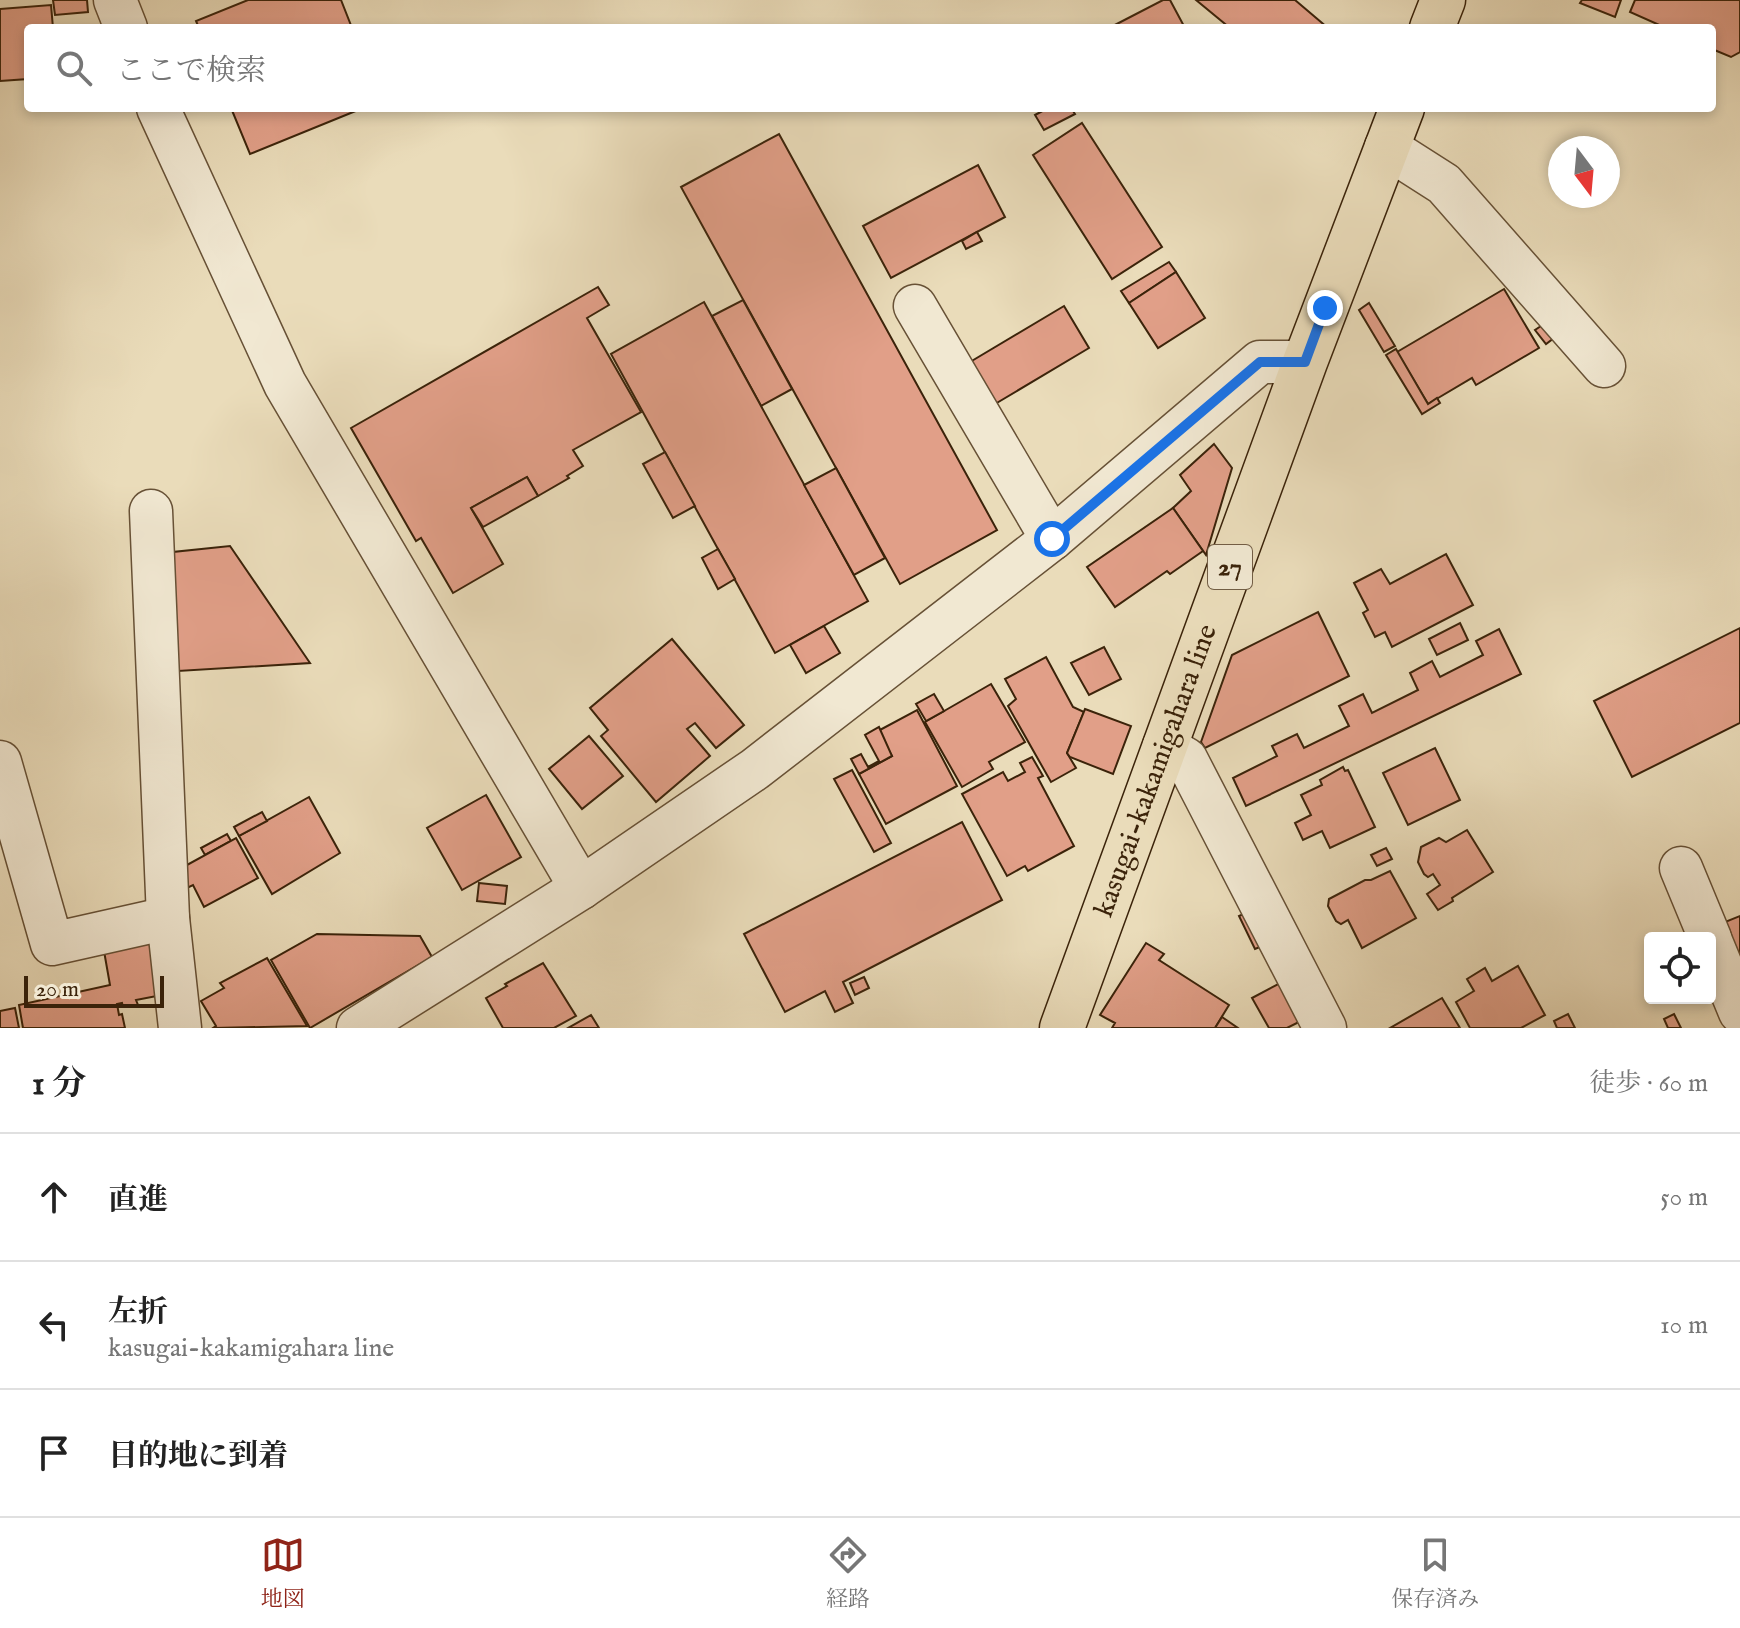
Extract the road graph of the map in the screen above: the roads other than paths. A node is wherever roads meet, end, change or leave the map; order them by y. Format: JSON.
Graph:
{"nodes":[{"id":1,"x":115,"y":0,"type":"edge"},
{"id":2,"x":1443,"y":0,"type":"edge"},
{"id":3,"x":124,"y":24,"type":"edge"},
{"id":4,"x":1434,"y":24,"type":"edge"},
{"id":5,"x":160,"y":112,"type":"edge"},
{"id":6,"x":1394,"y":128,"type":"edge"},
{"id":7,"x":915,"y":306,"type":"dead end"},
{"id":8,"x":1305,"y":362,"type":"junction"},
{"id":9,"x":1604,"y":366,"type":"dead end"},
{"id":10,"x":151,"y":511,"type":"dead end"},
{"id":11,"x":1052,"y":539,"type":"junction"},
{"id":12,"x":1164,"y":746,"type":"junction"},
{"id":13,"x":0,"y":762,"type":"edge"},
{"id":14,"x":1681,"y":868,"type":"dead end"},
{"id":15,"x":581,"y":888,"type":"junction"},
{"id":16,"x":168,"y":918,"type":"junction"},
{"id":17,"x":1707,"y":932,"type":"edge"},
{"id":18,"x":1716,"y":954,"type":"edge"},
{"id":19,"x":1740,"y":1012,"type":"edge"},
{"id":20,"x":180,"y":1028,"type":"edge"},
{"id":21,"x":358,"y":1028,"type":"edge"},
{"id":22,"x":1062,"y":1028,"type":"edge"},
{"id":23,"x":1325,"y":1028,"type":"edge"}],
"edges":[{"from":1,"to":3,"type":"street"},
{"from":2,"to":4,"type":"main road"},
{"from":5,"to":15,"type":"street"},
{"from":6,"to":8,"type":"main road","name":"kasugai-kakamigahara line","number":"27"},
{"from":6,"to":9,"type":"street"},
{"from":7,"to":11,"type":"street"},
{"from":8,"to":11,"type":"street"},
{"from":8,"to":12,"type":"main road","name":"kasugai-kakamigahara line","number":"27"},
{"from":10,"to":16,"type":"street"},
{"from":11,"to":15,"type":"street"},
{"from":12,"to":22,"type":"main road","name":"kasugai-kakamigahara line","number":"27"},
{"from":12,"to":23,"type":"street"},
{"from":13,"to":16,"type":"street"},
{"from":14,"to":17,"type":"street"},
{"from":15,"to":21,"type":"street"},
{"from":16,"to":20,"type":"street"},
{"from":18,"to":19,"type":"street"}]}
